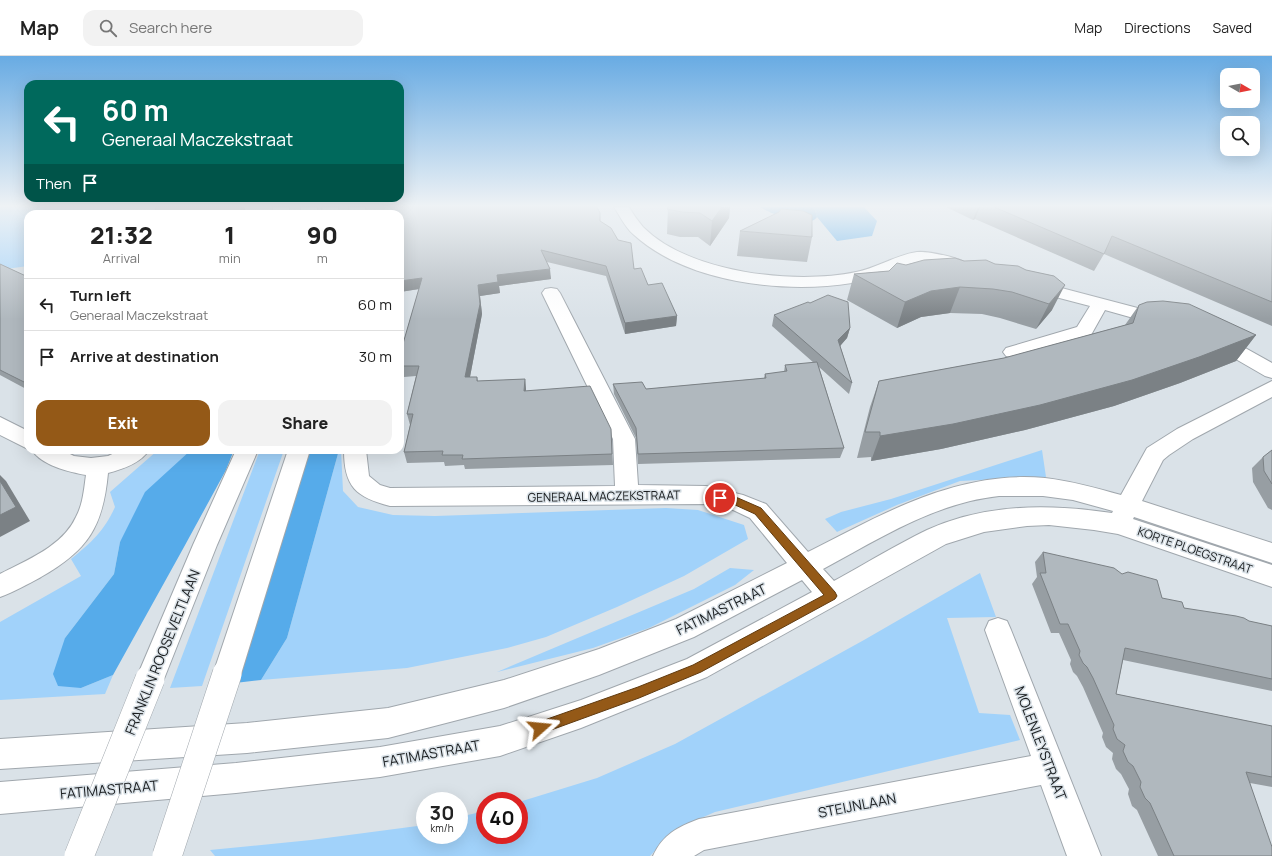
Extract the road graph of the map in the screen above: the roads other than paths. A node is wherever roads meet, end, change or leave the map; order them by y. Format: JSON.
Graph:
{"nodes":[{"id":1,"x":657,"y":244,"type":"edge"},
{"id":2,"x":980,"y":271,"type":"edge"},
{"id":3,"x":1018,"y":281,"type":"edge"},
{"id":4,"x":552,"y":293,"type":"dead end"},
{"id":5,"x":1100,"y":304,"type":"junction"},
{"id":6,"x":1178,"y":324,"type":"edge"},
{"id":7,"x":1202,"y":333,"type":"edge"},
{"id":8,"x":1013,"y":352,"type":"dead end"},
{"id":9,"x":1272,"y":371,"type":"edge"},
{"id":10,"x":1272,"y":388,"type":"edge"},
{"id":11,"x":0,"y":425,"type":"edge"},
{"id":12,"x":24,"y":439,"type":"edge"},
{"id":13,"x":51,"y":454,"type":"edge"},
{"id":14,"x":131,"y":454,"type":"edge"},
{"id":15,"x":245,"y":454,"type":"edge"},
{"id":16,"x":298,"y":454,"type":"edge"},
{"id":17,"x":355,"y":454,"type":"edge"},
{"id":18,"x":98,"y":467,"type":"junction"},
{"id":19,"x":627,"y":496,"type":"junction"},
{"id":20,"x":1124,"y":515,"type":"junction"},
{"id":21,"x":1272,"y":553,"type":"edge"},
{"id":22,"x":806,"y":566,"type":"junction"},
{"id":23,"x":1272,"y":576,"type":"edge"},
{"id":24,"x":0,"y":586,"type":"edge"},
{"id":25,"x":831,"y":596,"type":"junction"},
{"id":26,"x":998,"y":630,"type":"dead end"},
{"id":27,"x":0,"y":754,"type":"edge"},
{"id":28,"x":1051,"y":768,"type":"junction"},
{"id":29,"x":0,"y":798,"type":"edge"},
{"id":30,"x":79,"y":856,"type":"edge"},
{"id":31,"x":167,"y":856,"type":"edge"},
{"id":32,"x":670,"y":856,"type":"edge"},
{"id":33,"x":1084,"y":856,"type":"edge"}],
"edges":[{"from":1,"to":2,"type":"street"},
{"from":3,"to":5,"type":"street"},
{"from":4,"to":19,"type":"street"},
{"from":5,"to":6,"type":"street"},
{"from":5,"to":8,"type":"street"},
{"from":7,"to":9,"type":"street"},
{"from":10,"to":20,"type":"street"},
{"from":11,"to":12,"type":"street"},
{"from":13,"to":18,"type":"street"},
{"from":14,"to":18,"type":"street"},
{"from":15,"to":30,"type":"street","name":"FRANKLIN ROOSEVELTLAAN","bridge":true},
{"from":16,"to":31,"type":"street","bridge":true},
{"from":17,"to":19,"type":"street","name":"GENERAAL MACZEKSTRAAT"},
{"from":18,"to":24,"type":"street"},
{"from":19,"to":22,"type":"street","name":"GENERAAL MACZEKSTRAAT"},
{"from":20,"to":21,"type":"street","name":"KORTE PLOEGSTRAAT"},
{"from":20,"to":22,"type":"street"},
{"from":20,"to":23,"type":"street","name":"KORTE PLOEGSTRAAT"},
{"from":20,"to":25,"type":"street"},
{"from":22,"to":25,"type":"street","name":"GENERAAL MACZEKSTRAAT"},
{"from":22,"to":27,"type":"street","name":"FATIMASTRAAT"},
{"from":25,"to":29,"type":"street","name":"FATIMASTRAAT"},
{"from":26,"to":28,"type":"street","name":"MOLENLEYSTRAAT"},
{"from":28,"to":32,"type":"street","name":"STEIJNLAAN"},
{"from":28,"to":33,"type":"street","name":"MOLENLEYSTRAAT"}]}
